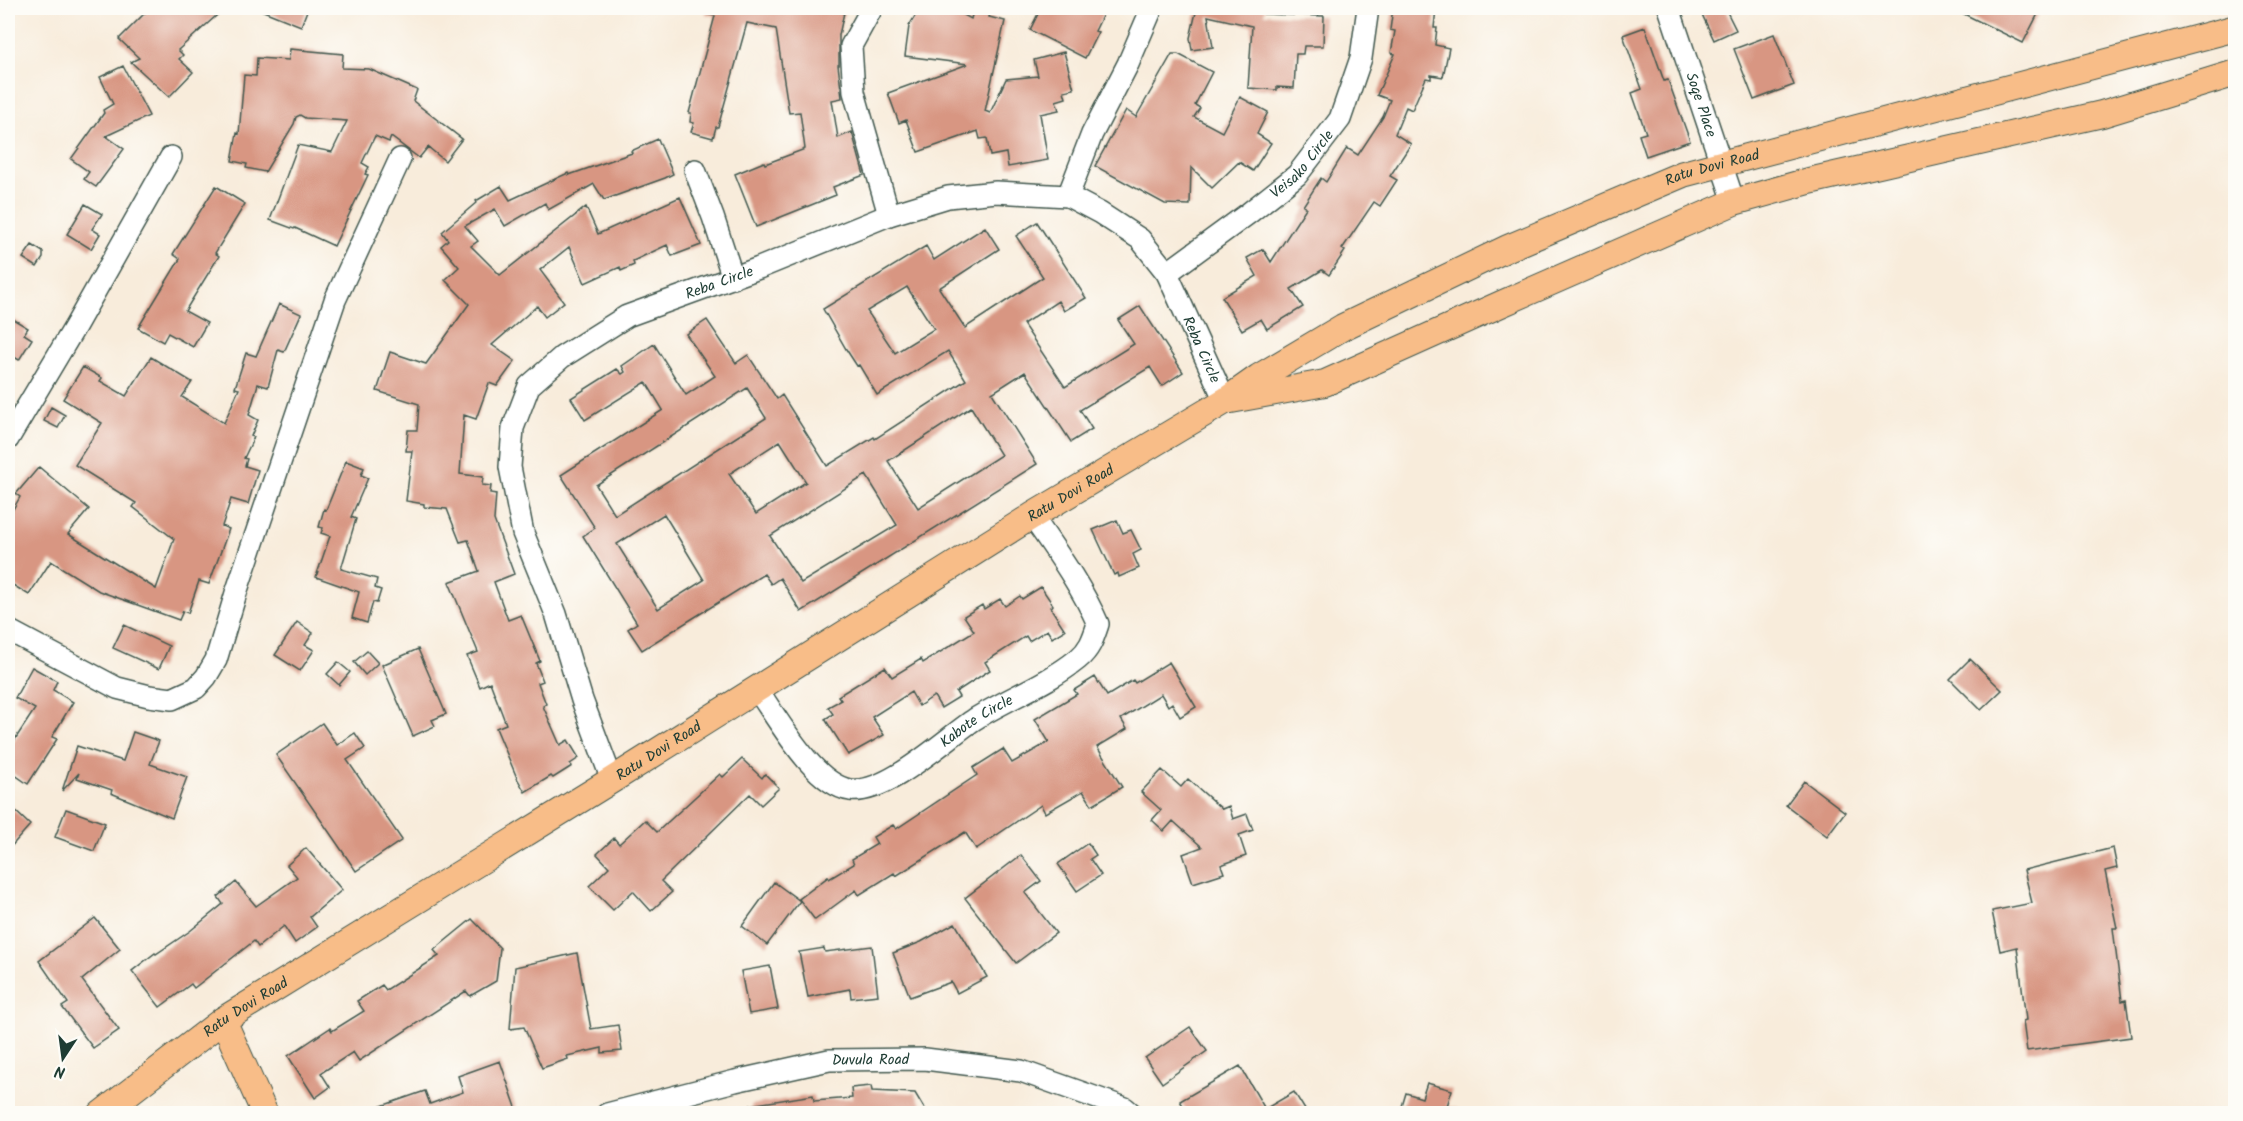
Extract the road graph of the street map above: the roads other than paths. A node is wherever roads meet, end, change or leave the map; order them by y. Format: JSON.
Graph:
{"nodes":[{"id":1,"x":872,"y":8,"type":"edge"},
{"id":2,"x":1152,"y":8,"type":"edge"},
{"id":3,"x":1368,"y":8,"type":"edge"},
{"id":4,"x":1669,"y":8,"type":"edge"},
{"id":5,"x":2235,"y":28,"type":"edge"},
{"id":6,"x":2235,"y":73,"type":"edge"},
{"id":7,"x":171,"y":157,"type":"dead end"},
{"id":8,"x":400,"y":159,"type":"dead end"},
{"id":9,"x":1721,"y":164,"type":"junction"},
{"id":10,"x":695,"y":170,"type":"dead end"},
{"id":11,"x":1068,"y":196,"type":"junction"},
{"id":12,"x":1734,"y":202,"type":"junction"},
{"id":13,"x":889,"y":215,"type":"junction"},
{"id":14,"x":1167,"y":273,"type":"junction"},
{"id":15,"x":733,"y":278,"type":"junction"},
{"id":16,"x":1225,"y":401,"type":"junction"},
{"id":17,"x":8,"y":439,"type":"edge"},
{"id":18,"x":1032,"y":516,"type":"junction"},
{"id":19,"x":8,"y":630,"type":"edge"},
{"id":20,"x":756,"y":688,"type":"junction"},
{"id":21,"x":612,"y":780,"type":"junction"},
{"id":22,"x":223,"y":1020,"type":"junction"},
{"id":23,"x":101,"y":1113,"type":"edge"},
{"id":24,"x":265,"y":1113,"type":"edge"},
{"id":25,"x":607,"y":1113,"type":"edge"},
{"id":26,"x":1132,"y":1113,"type":"edge"}],
"edges":[{"from":1,"to":13,"type":"street"},
{"from":2,"to":11,"type":"street"},
{"from":3,"to":14,"type":"street","name":"Veisako Circle"},
{"from":4,"to":9,"type":"street","name":"Soqe Place"},
{"from":5,"to":9,"type":"main road","name":"Ratu Dovi Road"},
{"from":6,"to":12,"type":"main road","name":"Ratu Dovi Road"},
{"from":7,"to":17,"type":"street"},
{"from":8,"to":19,"type":"street"},
{"from":9,"to":12,"type":"street","name":"Soqe Place"},
{"from":9,"to":16,"type":"main road","name":"Ratu Dovi Road"},
{"from":10,"to":15,"type":"street"},
{"from":11,"to":13,"type":"street","name":"Reba Circle"},
{"from":11,"to":14,"type":"street","name":"Reba Circle"},
{"from":12,"to":16,"type":"main road","name":"Ratu Dovi Road"},
{"from":13,"to":15,"type":"street","name":"Reba Circle"},
{"from":14,"to":16,"type":"street","name":"Reba Circle"},
{"from":15,"to":21,"type":"street","name":"Reba Circle"},
{"from":16,"to":18,"type":"main road","name":"Ratu Dovi Road"},
{"from":18,"to":20,"type":"main road","name":"Ratu Dovi Road"},
{"from":18,"to":20,"type":"street","name":"Kabote Circle"},
{"from":20,"to":21,"type":"main road","name":"Ratu Dovi Road"},
{"from":21,"to":22,"type":"main road","name":"Ratu Dovi Road"},
{"from":22,"to":23,"type":"main road","name":"Ratu Dovi Road"},
{"from":22,"to":24,"type":"main road"},
{"from":25,"to":26,"type":"street","name":"Duvula Road"}]}
